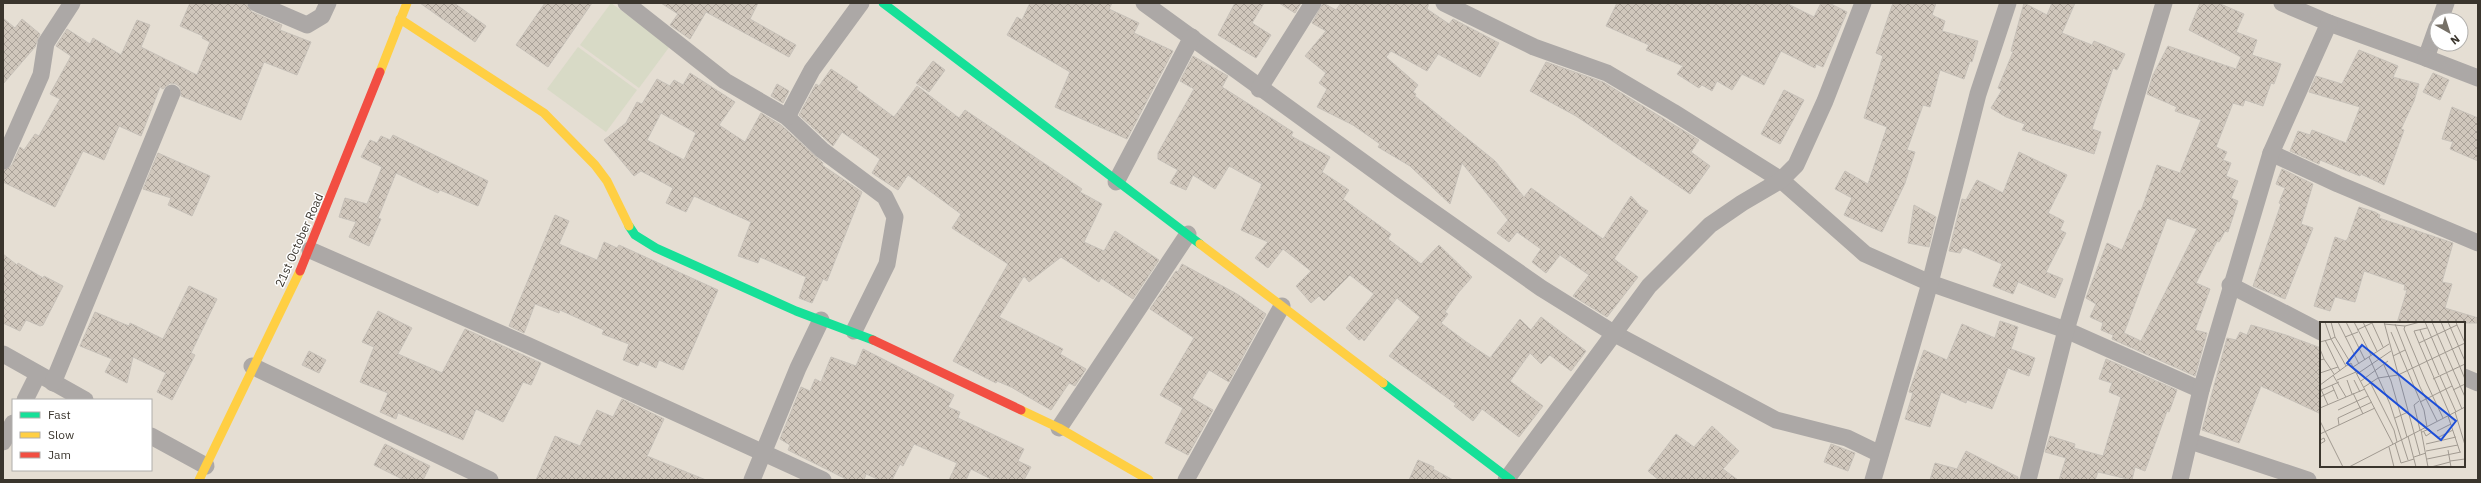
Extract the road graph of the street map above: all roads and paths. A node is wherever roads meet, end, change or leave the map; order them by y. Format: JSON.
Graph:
{"nodes":[{"id":1,"x":72,"y":3,"type":"edge"},
{"id":2,"x":256,"y":3,"type":"edge"},
{"id":3,"x":328,"y":3,"type":"edge"},
{"id":4,"x":408,"y":3,"type":"edge"},
{"id":5,"x":626,"y":3,"type":"edge"},
{"id":6,"x":861,"y":3,"type":"edge"},
{"id":7,"x":1144,"y":3,"type":"edge"},
{"id":8,"x":1313,"y":3,"type":"edge"},
{"id":9,"x":1444,"y":3,"type":"edge"},
{"id":10,"x":2008,"y":3,"type":"edge"},
{"id":11,"x":2164,"y":3,"type":"edge"},
{"id":12,"x":2282,"y":3,"type":"edge"},
{"id":13,"x":886,"y":4,"type":"edge"},
{"id":14,"x":1860,"y":4,"type":"edge"},
{"id":15,"x":400,"y":19,"type":"junction"},
{"id":16,"x":2329,"y":23,"type":"junction"},
{"id":17,"x":1192,"y":37,"type":"junction"},
{"id":18,"x":2429,"y":50,"type":"edge"},
{"id":19,"x":2426,"y":58,"type":"junction"},
{"id":20,"x":2478,"y":78,"type":"edge"},
{"id":21,"x":1259,"y":88,"type":"junction"},
{"id":22,"x":172,"y":93,"type":"dead end"},
{"id":23,"x":787,"y":117,"type":"junction"},
{"id":24,"x":2270,"y":152,"type":"junction"},
{"id":25,"x":3,"y":161,"type":"edge"},
{"id":26,"x":1781,"y":180,"type":"junction"},
{"id":27,"x":1116,"y":182,"type":"junction"},
{"id":28,"x":1188,"y":234,"type":"junction"},
{"id":29,"x":2476,"y":237,"type":"edge"},
{"id":30,"x":310,"y":250,"type":"junction"},
{"id":31,"x":1930,"y":283,"type":"junction"},
{"id":32,"x":2230,"y":285,"type":"junction"},
{"id":33,"x":1282,"y":306,"type":"junction"},
{"id":34,"x":822,"y":320,"type":"junction"},
{"id":35,"x":2066,"y":330,"type":"junction"},
{"id":36,"x":2320,"y":331,"type":"edge"},
{"id":37,"x":854,"y":332,"type":"junction"},
{"id":38,"x":1615,"y":334,"type":"junction"},
{"id":39,"x":3,"y":354,"type":"edge"},
{"id":40,"x":252,"y":366,"type":"junction"},
{"id":41,"x":38,"y":374,"type":"junction"},
{"id":42,"x":2465,"y":377,"type":"edge"},
{"id":43,"x":53,"y":383,"type":"junction"},
{"id":44,"x":2478,"y":383,"type":"edge"},
{"id":45,"x":2201,"y":390,"type":"junction"},
{"id":46,"x":26,"y":399,"type":"edge"},
{"id":47,"x":83,"y":399,"type":"edge"},
{"id":48,"x":12,"y":425,"type":"edge"},
{"id":49,"x":1058,"y":428,"type":"junction"},
{"id":50,"x":152,"y":437,"type":"edge"},
{"id":51,"x":2190,"y":441,"type":"junction"},
{"id":52,"x":3,"y":442,"type":"edge"},
{"id":53,"x":762,"y":452,"type":"junction"},
{"id":54,"x":1880,"y":454,"type":"junction"},
{"id":55,"x":202,"y":473,"type":"edge"},
{"id":56,"x":1508,"y":479,"type":"edge"},
{"id":57,"x":490,"y":480,"type":"edge"},
{"id":58,"x":752,"y":480,"type":"edge"},
{"id":59,"x":824,"y":480,"type":"edge"},
{"id":60,"x":1149,"y":480,"type":"edge"},
{"id":61,"x":1186,"y":480,"type":"edge"},
{"id":62,"x":1873,"y":480,"type":"edge"},
{"id":63,"x":2028,"y":480,"type":"edge"},
{"id":64,"x":2180,"y":480,"type":"edge"},
{"id":65,"x":2308,"y":480,"type":"edge"}],
"edges":[{"from":1,"to":25,"type":"street"},
{"from":2,"to":3,"type":"street"},
{"from":4,"to":15,"type":"street","name":"21st October Road"},
{"from":5,"to":23,"type":"street"},
{"from":6,"to":23,"type":"street"},
{"from":7,"to":17,"type":"street"},
{"from":8,"to":21,"type":"street"},
{"from":9,"to":26,"type":"street"},
{"from":10,"to":31,"type":"street"},
{"from":11,"to":35,"type":"street"},
{"from":12,"to":16,"type":"street"},
{"from":13,"to":27,"type":"street"},
{"from":14,"to":26,"type":"street"},
{"from":15,"to":30,"type":"street","name":"21st October Road"},
{"from":15,"to":34,"type":"street"},
{"from":16,"to":19,"type":"street"},
{"from":16,"to":24,"type":"street"},
{"from":17,"to":21,"type":"street"},
{"from":17,"to":27,"type":"street"},
{"from":18,"to":19,"type":"street"},
{"from":19,"to":20,"type":"street"},
{"from":21,"to":38,"type":"street"},
{"from":22,"to":43,"type":"street"},
{"from":23,"to":37,"type":"street"},
{"from":24,"to":29,"type":"street"},
{"from":24,"to":32,"type":"street"},
{"from":26,"to":31,"type":"street"},
{"from":26,"to":38,"type":"street"},
{"from":27,"to":28,"type":"street"},
{"from":28,"to":33,"type":"street"},
{"from":28,"to":49,"type":"street"},
{"from":30,"to":40,"type":"street","name":"21st October Road"},
{"from":30,"to":53,"type":"street"},
{"from":31,"to":35,"type":"street"},
{"from":31,"to":54,"type":"street"},
{"from":32,"to":36,"type":"street"},
{"from":32,"to":45,"type":"street"},
{"from":33,"to":56,"type":"street"},
{"from":33,"to":61,"type":"street"},
{"from":34,"to":37,"type":"street"},
{"from":34,"to":53,"type":"street"},
{"from":35,"to":45,"type":"street"},
{"from":35,"to":63,"type":"street"},
{"from":37,"to":49,"type":"street"},
{"from":38,"to":54,"type":"street"},
{"from":38,"to":56,"type":"street"},
{"from":39,"to":41,"type":"street"},
{"from":40,"to":55,"type":"street","name":"21st October Road"},
{"from":40,"to":57,"type":"street"},
{"from":41,"to":43,"type":"street"},
{"from":41,"to":46,"type":"street"},
{"from":42,"to":44,"type":"street"},
{"from":43,"to":47,"type":"street"},
{"from":45,"to":51,"type":"street"},
{"from":48,"to":52,"type":"street"},
{"from":49,"to":60,"type":"street"},
{"from":50,"to":55,"type":"street"},
{"from":51,"to":64,"type":"street"},
{"from":51,"to":65,"type":"street"},
{"from":53,"to":58,"type":"street"},
{"from":53,"to":59,"type":"street"},
{"from":54,"to":62,"type":"street"}]}
